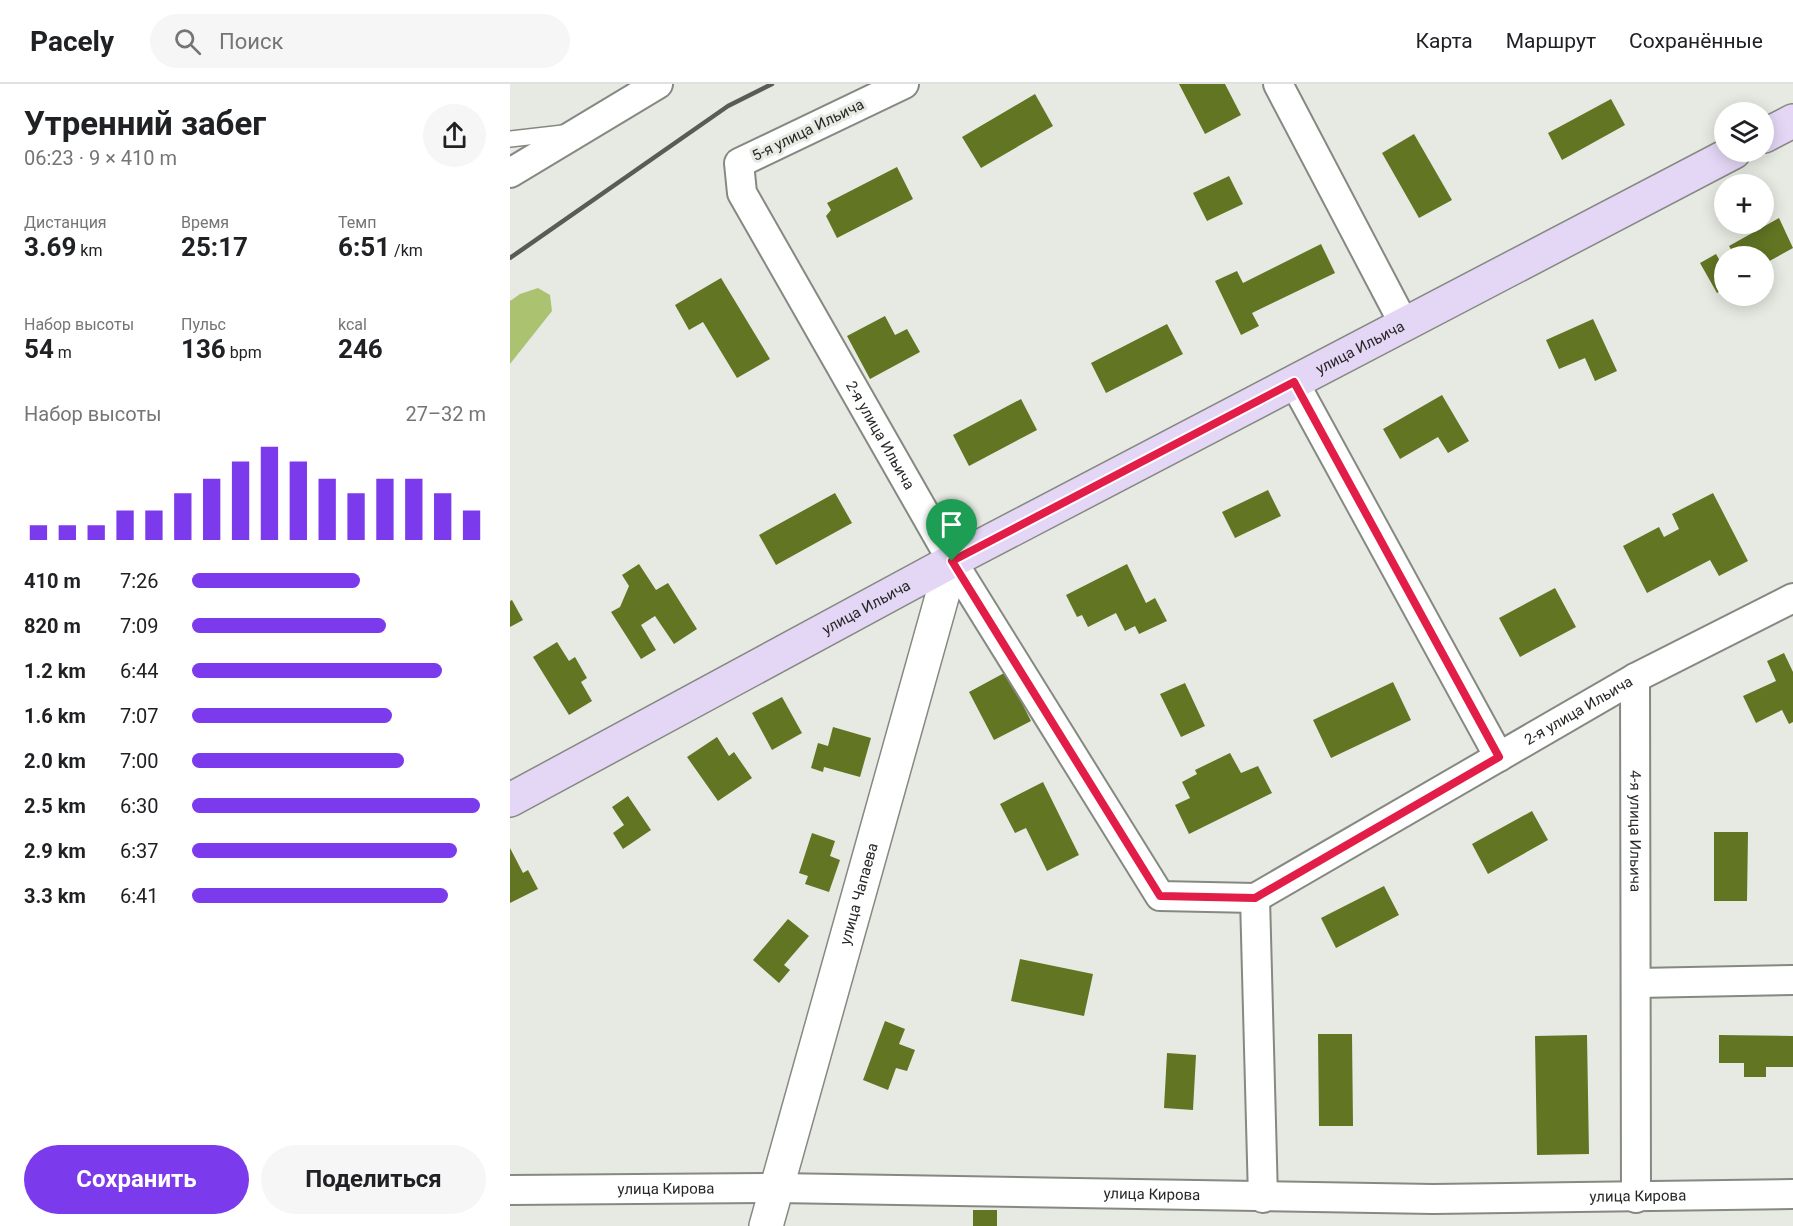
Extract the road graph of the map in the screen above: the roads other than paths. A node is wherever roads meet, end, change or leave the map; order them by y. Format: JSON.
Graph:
{"nodes":[{"id":1,"x":903,"y":84,"type":"edge"},
{"id":2,"x":1278,"y":84,"type":"edge"},
{"id":3,"x":651,"y":86,"type":"edge"},
{"id":4,"x":1793,"y":121,"type":"edge"},
{"id":5,"x":581,"y":130,"type":"junction"},
{"id":6,"x":1774,"y":131,"type":"edge"},
{"id":7,"x":510,"y":139,"type":"edge"},
{"id":8,"x":1715,"y":162,"type":"edge"},
{"id":9,"x":510,"y":173,"type":"edge"},
{"id":10,"x":742,"y":193,"type":"joint"},
{"id":11,"x":1404,"y":324,"type":"junction"},
{"id":12,"x":1294,"y":382,"type":"junction"},
{"id":13,"x":952,"y":561,"type":"junction"},
{"id":14,"x":1785,"y":607,"type":"edge"},
{"id":15,"x":1635,"y":678,"type":"junction"},
{"id":16,"x":1499,"y":757,"type":"junction"},
{"id":17,"x":510,"y":801,"type":"edge"},
{"id":18,"x":1255,"y":898,"type":"junction"},
{"id":19,"x":1793,"y":980,"type":"edge"},
{"id":20,"x":1637,"y":983,"type":"junction"},
{"id":21,"x":777,"y":1188,"type":"junction"},
{"id":22,"x":510,"y":1190,"type":"edge"},
{"id":23,"x":1793,"y":1194,"type":"edge"},
{"id":24,"x":1263,"y":1198,"type":"junction"},
{"id":25,"x":1636,"y":1198,"type":"junction"},
{"id":26,"x":766,"y":1226,"type":"edge"}],
"edges":[{"from":1,"to":10,"type":"street","name":"5-я улица Ильича"},
{"from":2,"to":11,"type":"street"},
{"from":3,"to":5,"type":"street"},
{"from":4,"to":6,"type":"main road"},
{"from":5,"to":7,"type":"lane"},
{"from":5,"to":9,"type":"street"},
{"from":8,"to":11,"type":"main road","name":"улица Ильича"},
{"from":10,"to":13,"type":"street","name":"2-я улица Ильича"},
{"from":11,"to":12,"type":"main road","name":"улица Ильича"},
{"from":12,"to":13,"type":"main road","name":"улица Ильича"},
{"from":12,"to":16,"type":"street"},
{"from":13,"to":17,"type":"main road","name":"улица Ильича"},
{"from":13,"to":18,"type":"street","name":"2-я улица Ильича"},
{"from":13,"to":21,"type":"street","name":"улица Чапаева"},
{"from":14,"to":15,"type":"street","name":"2-я улица Ильича"},
{"from":15,"to":16,"type":"street","name":"2-я улица Ильича"},
{"from":15,"to":20,"type":"street","name":"4-я улица Ильича"},
{"from":16,"to":18,"type":"street","name":"2-я улица Ильича"},
{"from":18,"to":24,"type":"street"},
{"from":19,"to":20,"type":"street"},
{"from":20,"to":25,"type":"street","name":"4-я улица Ильича"},
{"from":21,"to":22,"type":"street","name":"улица Кирова"},
{"from":21,"to":24,"type":"street","name":"улица Кирова"},
{"from":21,"to":26,"type":"street","name":"улица Чапаева"},
{"from":23,"to":25,"type":"street","name":"улица Кирова"},
{"from":24,"to":25,"type":"street","name":"улица Кирова"}]}
